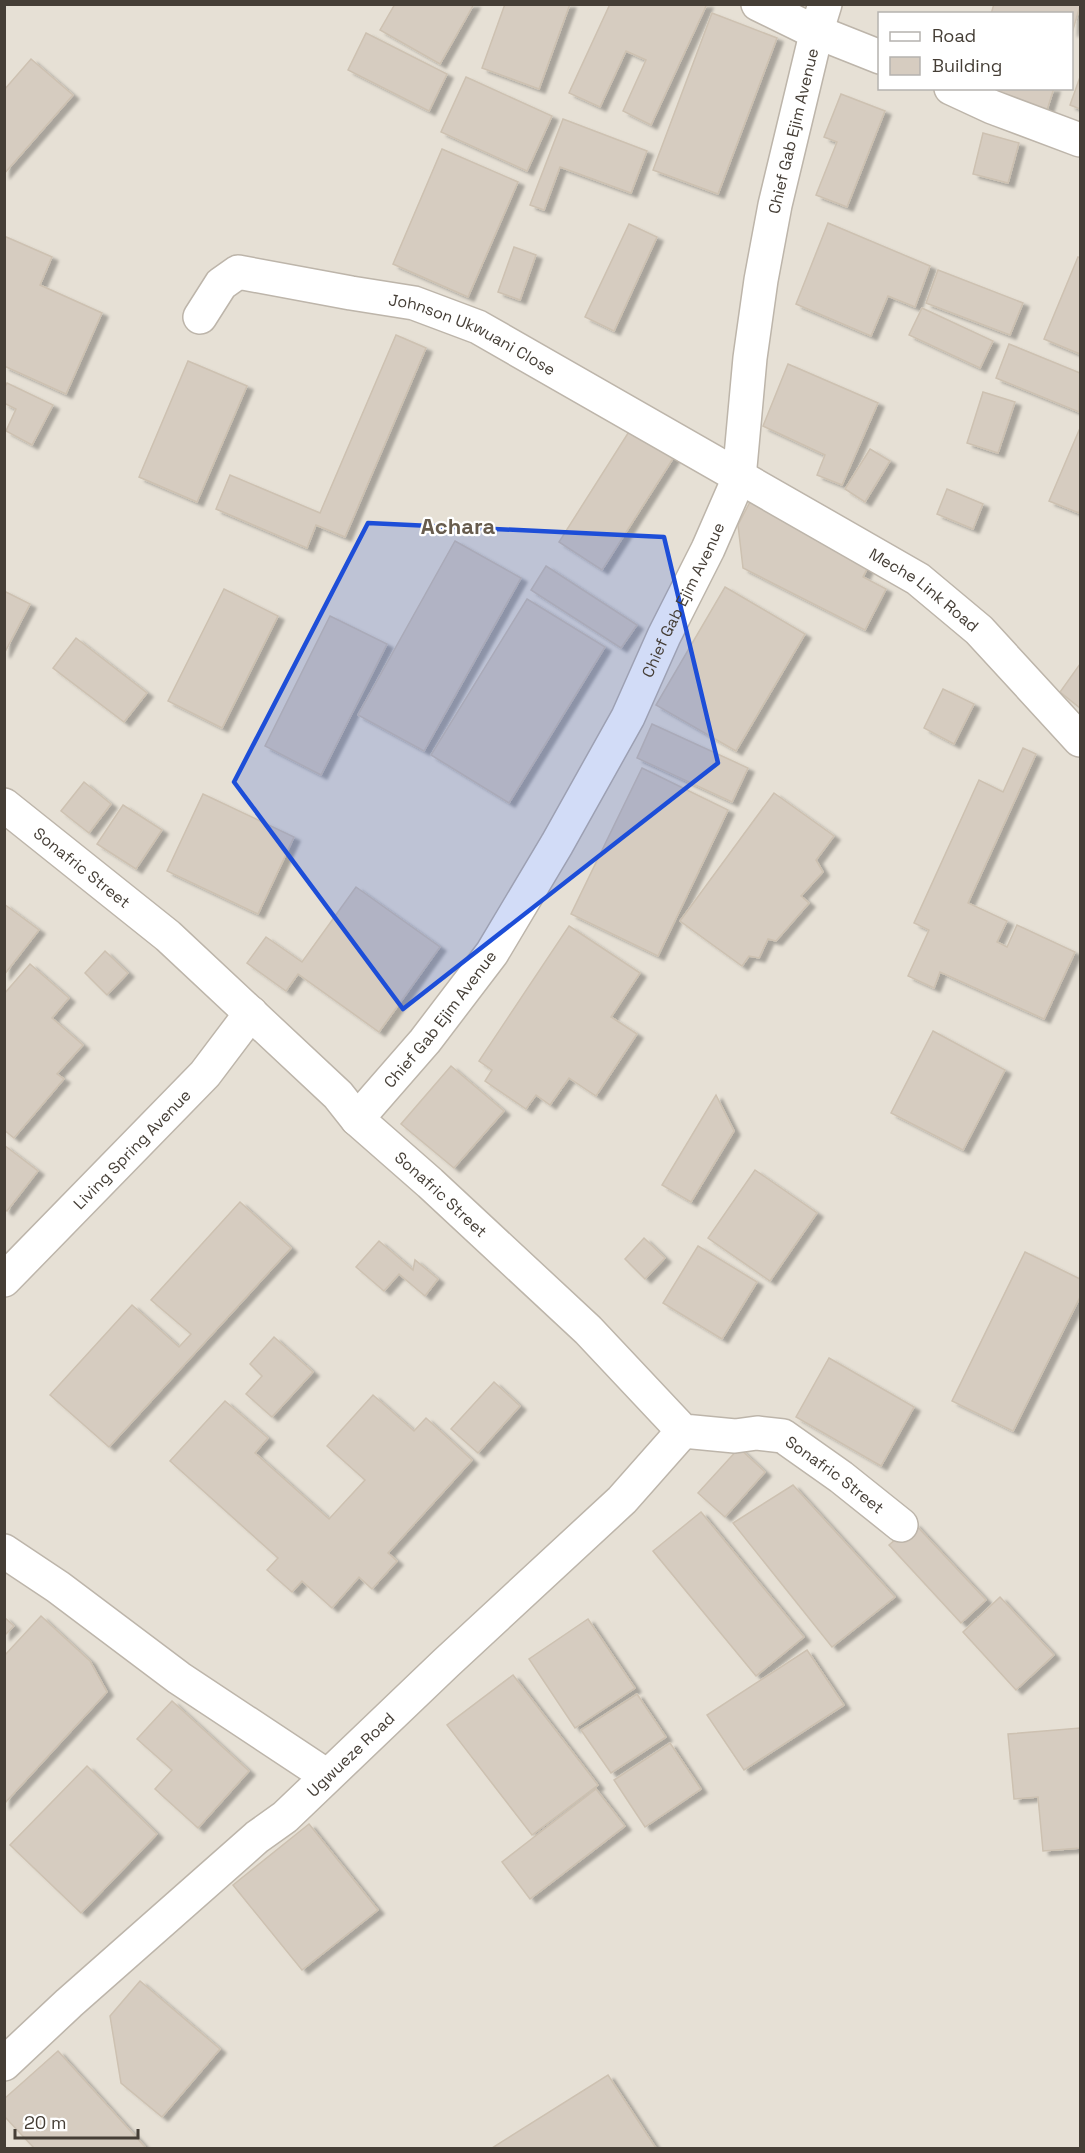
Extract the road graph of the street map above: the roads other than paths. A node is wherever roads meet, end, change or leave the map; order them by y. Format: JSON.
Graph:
{"nodes":[{"id":1,"x":758,"y":4,"type":"edge"},
{"id":2,"x":821,"y":17,"type":"edge"},
{"id":3,"x":878,"y":56,"type":"edge"},
{"id":4,"x":955,"y":90,"type":"edge"},
{"id":5,"x":1080,"y":140,"type":"edge"},
{"id":6,"x":200,"y":317,"type":"dead end"},
{"id":7,"x":739,"y":478,"type":"junction"},
{"id":8,"x":1080,"y":740,"type":"edge"},
{"id":9,"x":4,"y":805,"type":"edge"},
{"id":10,"x":251,"y":1013,"type":"junction"},
{"id":11,"x":357,"y":1119,"type":"junction"},
{"id":12,"x":4,"y":1280,"type":"edge"},
{"id":13,"x":683,"y":1431,"type":"junction"},
{"id":14,"x":901,"y":1525,"type":"dead end"},
{"id":15,"x":4,"y":1551,"type":"edge"},
{"id":16,"x":327,"y":1776,"type":"junction"},
{"id":17,"x":4,"y":2064,"type":"edge"}],
"edges":[{"from":1,"to":2,"type":"street"},
{"from":2,"to":3,"type":"street"},
{"from":2,"to":7,"type":"street","name":"Chief Gab Ejim Avenue"},
{"from":4,"to":5,"type":"street"},
{"from":6,"to":7,"type":"street","name":"Johnson Ukwuani Close"},
{"from":7,"to":8,"type":"street","name":"Meche Link Road"},
{"from":7,"to":11,"type":"street","name":"Chief Gab Ejim Avenue"},
{"from":9,"to":10,"type":"street","name":"Sonafric Street"},
{"from":10,"to":11,"type":"street","name":"Sonafric Street"},
{"from":10,"to":12,"type":"street","name":"Living Spring Avenue"},
{"from":11,"to":13,"type":"street","name":"Sonafric Street"},
{"from":13,"to":14,"type":"street","name":"Sonafric Street"},
{"from":13,"to":16,"type":"street","name":"Ugwueze Road"},
{"from":15,"to":16,"type":"street"},
{"from":16,"to":17,"type":"street","name":"Ugwueze Road"}]}
